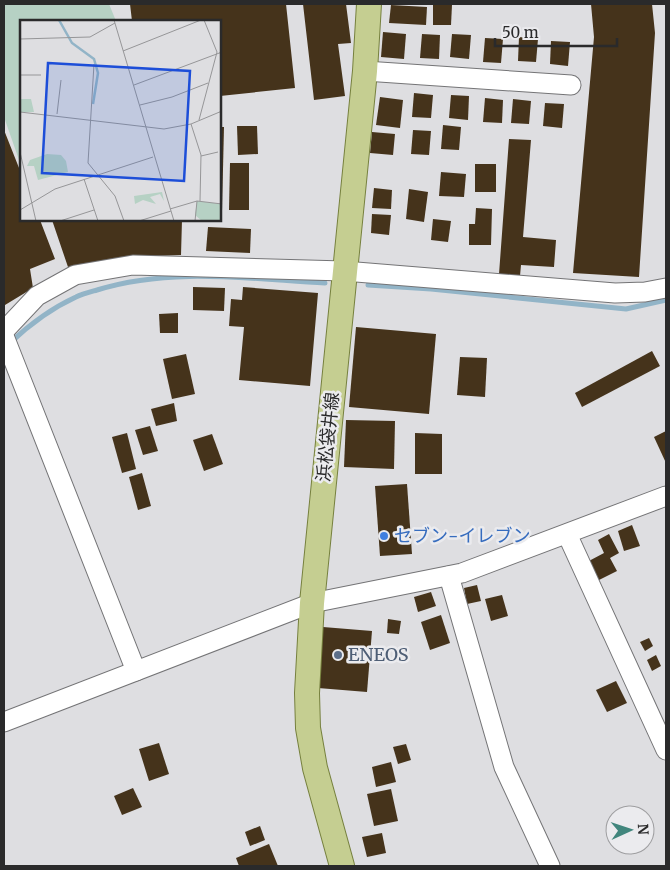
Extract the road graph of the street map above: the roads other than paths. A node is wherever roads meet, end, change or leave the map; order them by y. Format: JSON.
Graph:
{"nodes":[{"id":1,"x":369,"y":4,"type":"edge"},
{"id":2,"x":365,"y":71,"type":"junction"},
{"id":3,"x":571,"y":85,"type":"dead end"},
{"id":4,"x":344,"y":271,"type":"junction"},
{"id":5,"x":666,"y":288,"type":"edge"},
{"id":6,"x":4,"y":331,"type":"edge"},
{"id":7,"x":4,"y":336,"type":"edge"},
{"id":8,"x":666,"y":496,"type":"edge"},
{"id":9,"x":567,"y":534,"type":"junction"},
{"id":10,"x":449,"y":576,"type":"junction"},
{"id":11,"x":312,"y":603,"type":"junction"},
{"id":12,"x":136,"y":671,"type":"junction"},
{"id":13,"x":4,"y":722,"type":"edge"},
{"id":14,"x":666,"y":750,"type":"edge"},
{"id":15,"x":342,"y":866,"type":"edge"},
{"id":16,"x":550,"y":866,"type":"edge"}],
"edges":[{"from":1,"to":2,"type":"main road","name":"浜松袋井線"},
{"from":2,"to":3,"type":"street"},
{"from":2,"to":4,"type":"main road","name":"浜松袋井線"},
{"from":4,"to":5,"type":"street"},
{"from":4,"to":6,"type":"street"},
{"from":4,"to":11,"type":"main road","name":"浜松袋井線"},
{"from":7,"to":12,"type":"street"},
{"from":8,"to":9,"type":"street"},
{"from":9,"to":10,"type":"street"},
{"from":9,"to":14,"type":"street"},
{"from":10,"to":11,"type":"street"},
{"from":10,"to":16,"type":"street"},
{"from":11,"to":12,"type":"street"},
{"from":11,"to":15,"type":"main road","name":"浜松袋井線"},
{"from":12,"to":13,"type":"street"}]}
